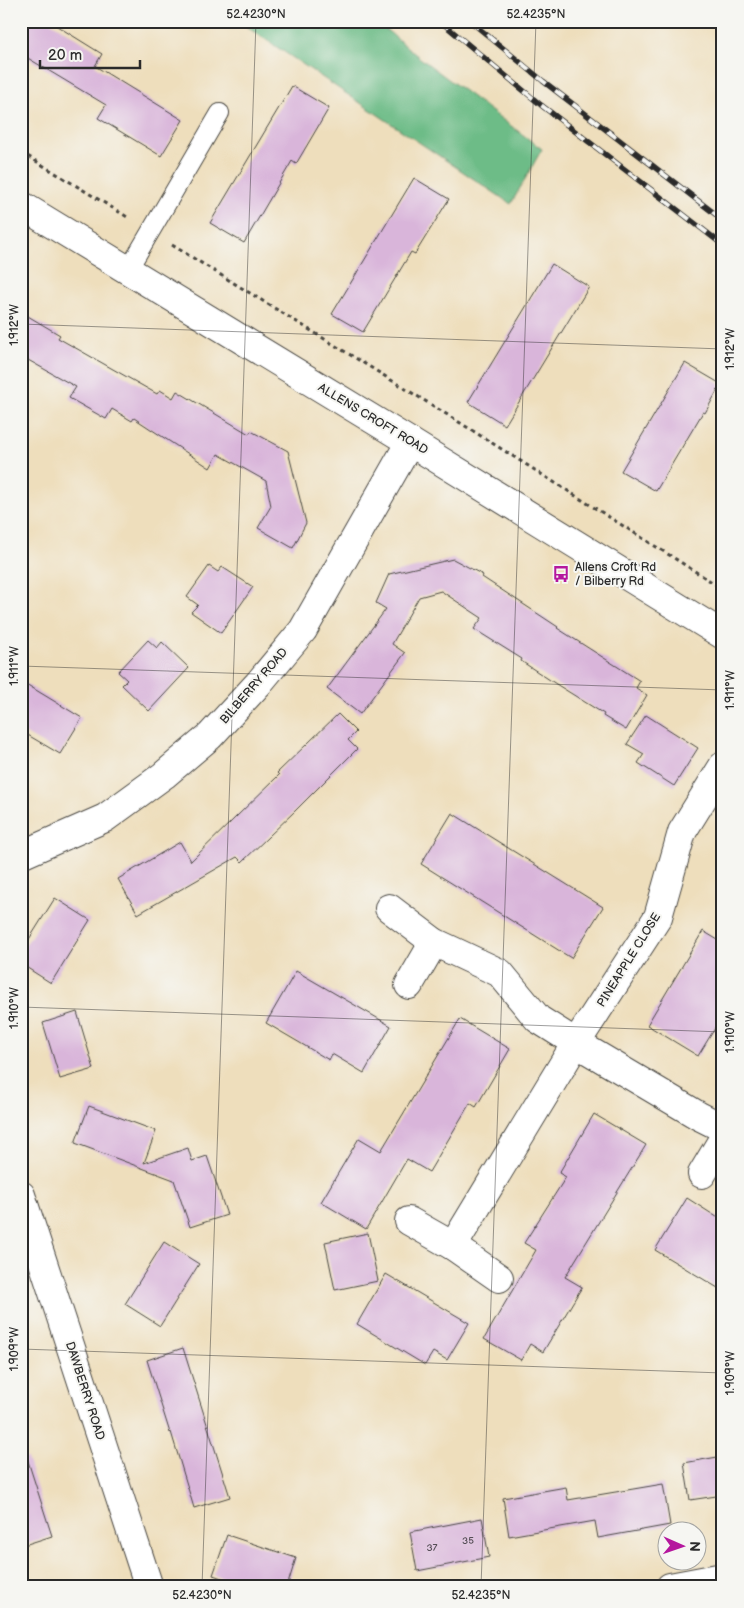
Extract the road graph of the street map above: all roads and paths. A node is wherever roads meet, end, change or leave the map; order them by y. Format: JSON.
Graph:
{"nodes":[{"id":1,"x":220,"y":113,"type":"dead end"},
{"id":2,"x":21,"y":152,"type":"edge"},
{"id":3,"x":21,"y":206,"type":"edge"},
{"id":4,"x":150,"y":231,"type":"junction"},
{"id":5,"x":128,"y":270,"type":"junction"},
{"id":6,"x":410,"y":442,"type":"junction"},
{"id":7,"x":723,"y":589,"type":"edge"},
{"id":8,"x":723,"y":635,"type":"edge"},
{"id":9,"x":723,"y":766,"type":"edge"},
{"id":10,"x":21,"y":855,"type":"edge"},
{"id":11,"x":389,"y":908,"type":"dead end"},
{"id":12,"x":434,"y":942,"type":"junction"},
{"id":13,"x":409,"y":985,"type":"dead end"},
{"id":14,"x":576,"y":1044,"type":"junction"},
{"id":15,"x":723,"y":1128,"type":"edge"},
{"id":16,"x":723,"y":1139,"type":"edge"},
{"id":17,"x":702,"y":1174,"type":"dead end"},
{"id":18,"x":21,"y":1195,"type":"edge"},
{"id":19,"x":409,"y":1221,"type":"dead end"},
{"id":20,"x":453,"y":1246,"type":"junction"},
{"id":21,"x":499,"y":1278,"type":"dead end"},
{"id":22,"x":723,"y":1577,"type":"edge"},
{"id":23,"x":149,"y":1587,"type":"edge"},
{"id":24,"x":670,"y":1587,"type":"edge"}],
"edges":[{"from":1,"to":4,"type":"lane"},
{"from":2,"to":4,"type":"path"},
{"from":3,"to":5,"type":"street","name":"ALLENS CROFT ROAD"},
{"from":4,"to":5,"type":"lane"},
{"from":4,"to":7,"type":"path"},
{"from":5,"to":6,"type":"street","name":"ALLENS CROFT ROAD"},
{"from":6,"to":8,"type":"street","name":"ALLENS CROFT ROAD"},
{"from":6,"to":10,"type":"street","name":"BILBERRY ROAD"},
{"from":9,"to":14,"type":"street","name":"PINEAPPLE CLOSE"},
{"from":11,"to":12,"type":"street"},
{"from":12,"to":13,"type":"street"},
{"from":12,"to":14,"type":"street"},
{"from":14,"to":15,"type":"street"},
{"from":14,"to":20,"type":"street","name":"PINEAPPLE CLOSE"},
{"from":16,"to":17,"type":"street"},
{"from":18,"to":23,"type":"street","name":"DAWBERRY ROAD"},
{"from":19,"to":20,"type":"street"},
{"from":20,"to":21,"type":"street"},
{"from":22,"to":24,"type":"street"}]}
